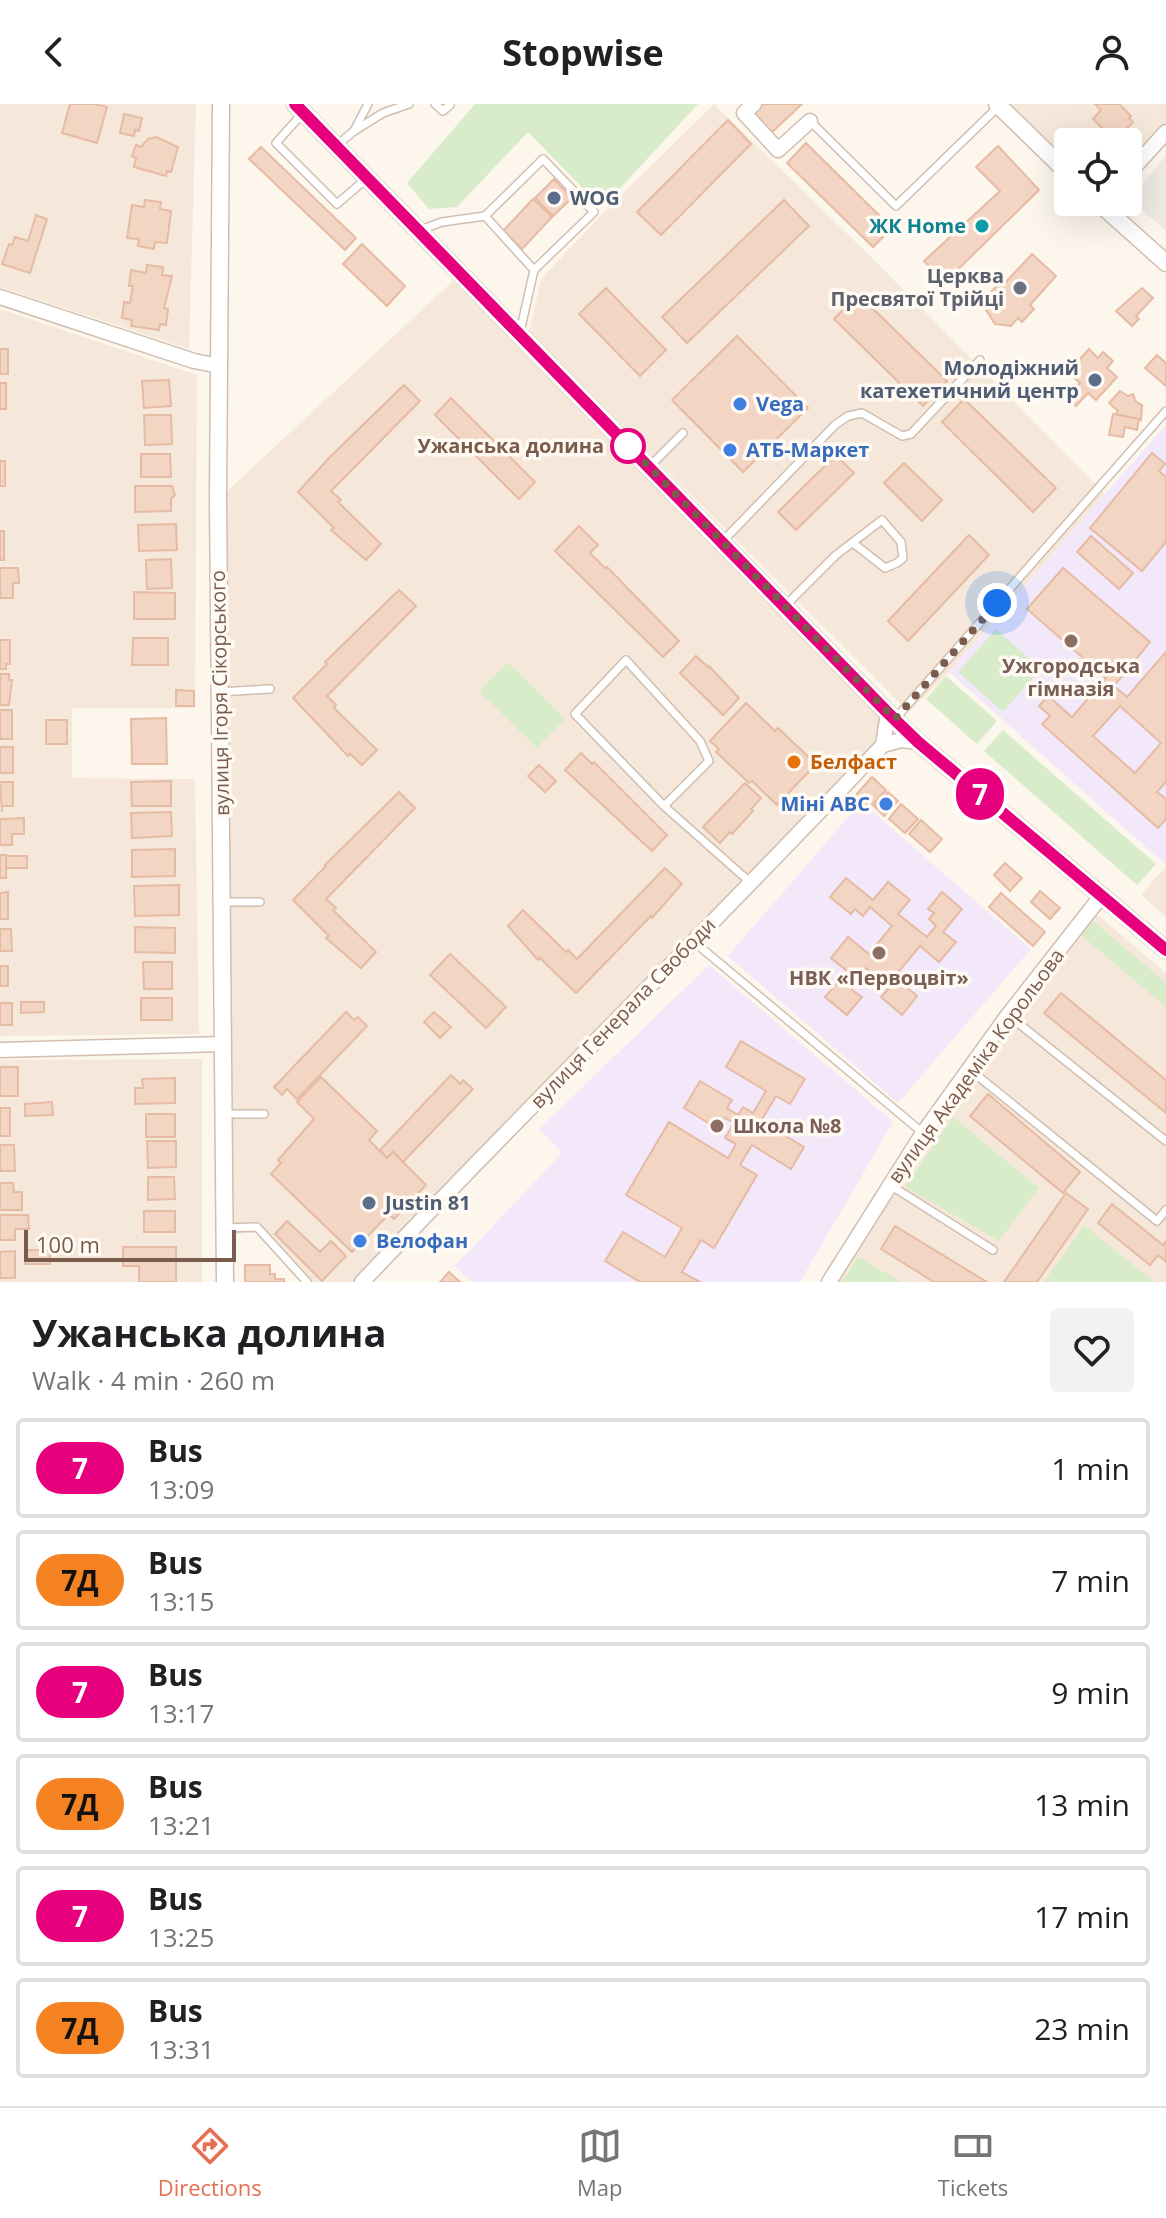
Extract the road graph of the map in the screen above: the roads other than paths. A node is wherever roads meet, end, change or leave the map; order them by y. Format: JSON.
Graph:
{"nodes":[{"id":1,"x":221,"y":104,"type":"edge"},
{"id":2,"x":368,"y":104,"type":"edge"},
{"id":3,"x":409,"y":104,"type":"edge"},
{"id":4,"x":435,"y":104,"type":"edge"},
{"id":5,"x":754,"y":104,"type":"edge"},
{"id":6,"x":450,"y":105,"type":"edge"},
{"id":7,"x":998,"y":105,"type":"edge"},
{"id":8,"x":299,"y":108,"type":"edge"},
{"id":9,"x":810,"y":121,"type":"joint"},
{"id":10,"x":354,"y":131,"type":"junction"},
{"id":11,"x":1166,"y":132,"type":"edge"},
{"id":12,"x":336,"y":146,"type":"junction"},
{"id":13,"x":1054,"y":159,"type":"edge"},
{"id":14,"x":1142,"y":159,"type":"edge"},
{"id":15,"x":366,"y":178,"type":"junction"},
{"id":16,"x":485,"y":216,"type":"junction"},
{"id":17,"x":1115,"y":216,"type":"edge"},
{"id":18,"x":418,"y":231,"type":"junction"},
{"id":19,"x":1166,"y":263,"type":"edge"},
{"id":20,"x":534,"y":270,"type":"junction"},
{"id":21,"x":0,"y":297,"type":"edge"},
{"id":22,"x":519,"y":334,"type":"junction"},
{"id":23,"x":980,"y":360,"type":"dead end"},
{"id":24,"x":219,"y":366,"type":"junction"},
{"id":25,"x":1166,"y":411,"type":"edge"},
{"id":26,"x":683,"y":433,"type":"dead end"},
{"id":27,"x":649,"y":467,"type":"junction"},
{"id":28,"x":722,"y":542,"type":"junction"},
{"id":29,"x":853,"y":543,"type":"junction"},
{"id":30,"x":785,"y":606,"type":"junction"},
{"id":31,"x":270,"y":689,"type":"dead end"},
{"id":32,"x":220,"y":692,"type":"junction"},
{"id":33,"x":891,"y":716,"type":"junction"},
{"id":34,"x":918,"y":742,"type":"junction"},
{"id":35,"x":883,"y":745,"type":"junction"},
{"id":36,"x":664,"y":806,"type":"junction"},
{"id":37,"x":751,"y":883,"type":"junction"},
{"id":38,"x":1102,"y":895,"type":"junction"},
{"id":39,"x":221,"y":902,"type":"junction"},
{"id":40,"x":260,"y":902,"type":"dead end"},
{"id":41,"x":693,"y":941,"type":"junction"},
{"id":42,"x":1166,"y":950,"type":"edge"},
{"id":43,"x":1008,"y":1015,"type":"junction"},
{"id":44,"x":223,"y":1044,"type":"junction"},
{"id":45,"x":0,"y":1050,"type":"edge"},
{"id":46,"x":969,"y":1069,"type":"junction"},
{"id":47,"x":223,"y":1114,"type":"junction"},
{"id":48,"x":264,"y":1114,"type":"dead end"},
{"id":49,"x":923,"y":1133,"type":"junction"},
{"id":50,"x":1166,"y":1141,"type":"edge"},
{"id":51,"x":890,"y":1184,"type":"junction"},
{"id":52,"x":1166,"y":1210,"type":"edge"},
{"id":53,"x":224,"y":1228,"type":"junction"},
{"id":54,"x":993,"y":1250,"type":"dead end"},
{"id":55,"x":225,"y":1282,"type":"edge"},
{"id":56,"x":307,"y":1282,"type":"edge"},
{"id":57,"x":362,"y":1282,"type":"edge"},
{"id":58,"x":829,"y":1282,"type":"edge"}],
"edges":[{"from":1,"to":24,"type":"street","name":"вулиця Ігоря Сікорського"},
{"from":2,"to":10,"type":"lane"},
{"from":3,"to":10,"type":"lane"},
{"from":4,"to":6,"type":"lane"},
{"from":5,"to":9,"type":"street"},
{"from":7,"to":9,"type":"lane"},
{"from":7,"to":13,"type":"street"},
{"from":8,"to":12,"type":"street"},
{"from":8,"to":15,"type":"lane"},
{"from":10,"to":12,"type":"lane"},
{"from":11,"to":14,"type":"street"},
{"from":12,"to":15,"type":"street"},
{"from":15,"to":18,"type":"street"},
{"from":16,"to":18,"type":"lane"},
{"from":16,"to":20,"type":"lane"},
{"from":16,"to":20,"type":"lane"},
{"from":17,"to":19,"type":"street"},
{"from":18,"to":22,"type":"street"},
{"from":20,"to":22,"type":"lane"},
{"from":21,"to":24,"type":"street"},
{"from":22,"to":27,"type":"street"},
{"from":23,"to":28,"type":"lane"},
{"from":24,"to":32,"type":"street","name":"вулиця Ігоря Сікорського"},
{"from":25,"to":33,"type":"lane"},
{"from":26,"to":27,"type":"lane"},
{"from":27,"to":28,"type":"street"},
{"from":28,"to":30,"type":"street"},
{"from":29,"to":29,"type":"lane"},
{"from":29,"to":30,"type":"lane"},
{"from":30,"to":33,"type":"street"},
{"from":31,"to":32,"type":"lane"},
{"from":32,"to":39,"type":"street","name":"вулиця Ігоря Сікорського"},
{"from":33,"to":34,"type":"street"},
{"from":33,"to":35,"type":"street"},
{"from":34,"to":35,"type":"street"},
{"from":34,"to":38,"type":"street"},
{"from":35,"to":37,"type":"street","name":"вулиця Генерала Свободи"},
{"from":36,"to":36,"type":"lane"},
{"from":36,"to":37,"type":"lane"},
{"from":37,"to":41,"type":"street","name":"вулиця Генерала Свободи"},
{"from":38,"to":42,"type":"street"},
{"from":38,"to":43,"type":"street","name":"вулиця Академіка Корольова"},
{"from":39,"to":40,"type":"lane"},
{"from":39,"to":44,"type":"street","name":"вулиця Ігоря Сікорського"},
{"from":41,"to":49,"type":"lane"},
{"from":41,"to":57,"type":"street","name":"вулиця Генерала Свободи"},
{"from":43,"to":46,"type":"street","name":"вулиця Академіка Корольова"},
{"from":43,"to":50,"type":"lane"},
{"from":44,"to":45,"type":"street"},
{"from":44,"to":47,"type":"street","name":"вулиця Ігоря Сікорського"},
{"from":46,"to":49,"type":"street","name":"вулиця Академіка Корольова"},
{"from":46,"to":52,"type":"lane"},
{"from":47,"to":48,"type":"lane"},
{"from":47,"to":53,"type":"street","name":"вулиця Ігоря Сікорського"},
{"from":49,"to":51,"type":"street","name":"вулиця Академіка Корольова"},
{"from":51,"to":54,"type":"lane"},
{"from":51,"to":58,"type":"street","name":"вулиця Академіка Корольова"},
{"from":53,"to":55,"type":"street","name":"вулиця Ігоря Сікорського"},
{"from":53,"to":56,"type":"lane"}]}
